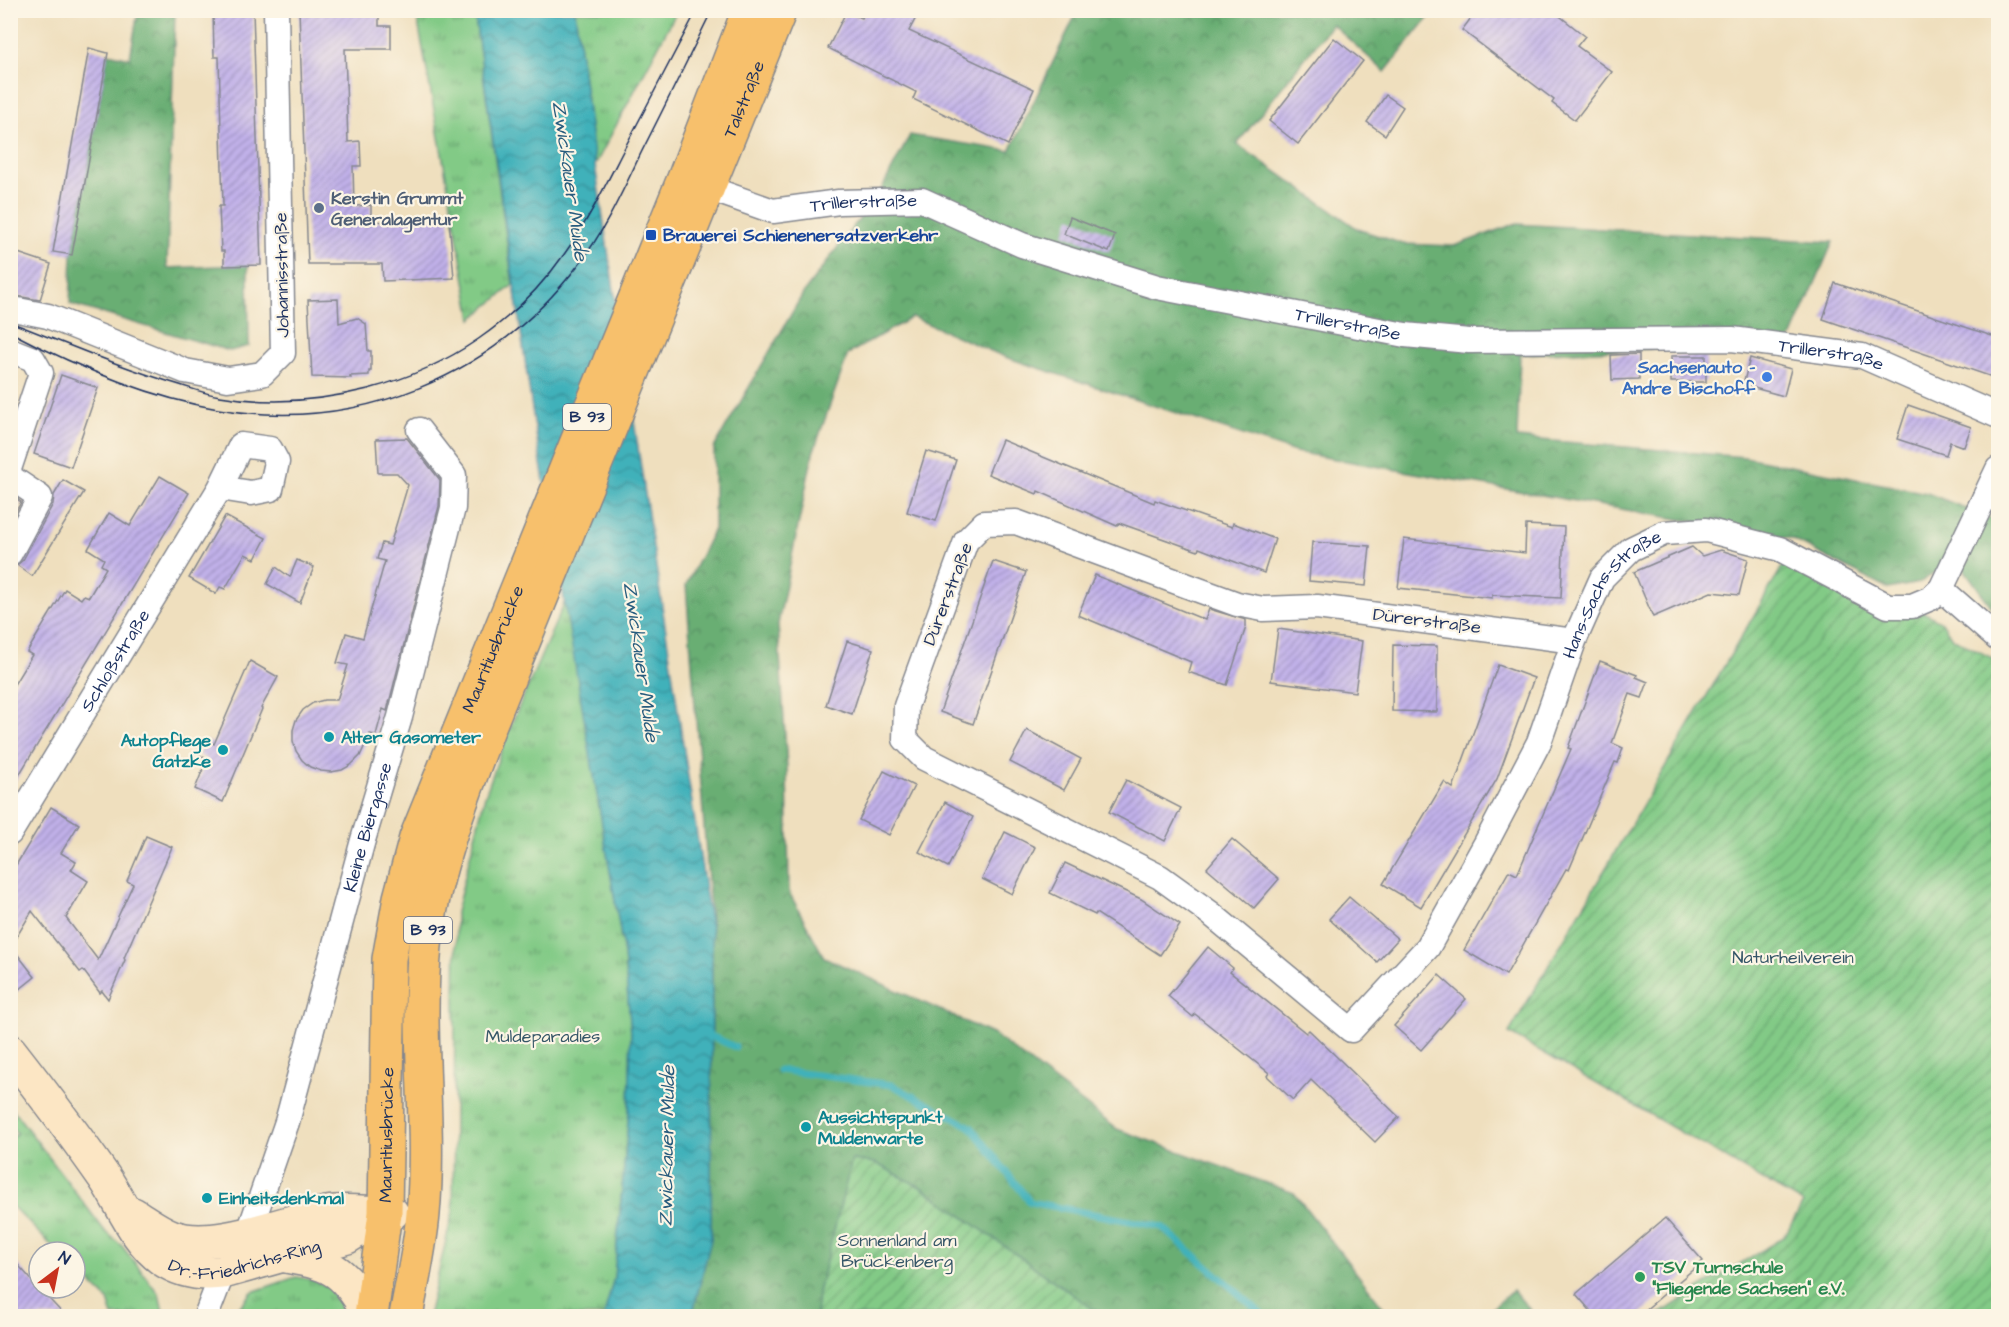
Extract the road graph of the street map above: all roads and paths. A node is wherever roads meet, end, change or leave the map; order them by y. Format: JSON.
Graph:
{"nodes":[{"id":1,"x":276,"y":10,"type":"edge"},
{"id":2,"x":749,"y":10,"type":"edge"},
{"id":3,"x":780,"y":10,"type":"edge"},
{"id":4,"x":696,"y":182,"type":"junction"},
{"id":5,"x":10,"y":310,"type":"edge"},
{"id":6,"x":10,"y":350,"type":"edge"},
{"id":7,"x":1998,"y":416,"type":"edge"},
{"id":8,"x":419,"y":430,"type":"dead end"},
{"id":9,"x":10,"y":466,"type":"edge"},
{"id":10,"x":1998,"y":469,"type":"edge"},
{"id":11,"x":10,"y":477,"type":"edge"},
{"id":12,"x":220,"y":488,"type":"dead end"},
{"id":13,"x":10,"y":553,"type":"edge"},
{"id":14,"x":1941,"y":589,"type":"junction"},
{"id":15,"x":1998,"y":639,"type":"edge"},
{"id":16,"x":1574,"y":641,"type":"junction"},
{"id":17,"x":10,"y":833,"type":"edge"},
{"id":18,"x":1351,"y":1030,"type":"joint"},
{"id":19,"x":10,"y":1051,"type":"edge"},
{"id":20,"x":124,"y":1209,"type":"junction"},
{"id":21,"x":423,"y":1213,"type":"junction"},
{"id":22,"x":386,"y":1214,"type":"junction"},
{"id":23,"x":249,"y":1232,"type":"junction"},
{"id":24,"x":286,"y":1256,"type":"junction"},
{"id":25,"x":223,"y":1272,"type":"junction"},
{"id":26,"x":206,"y":1317,"type":"edge"},
{"id":27,"x":371,"y":1317,"type":"edge"},
{"id":28,"x":406,"y":1317,"type":"edge"}],
"edges":[{"from":1,"to":5,"type":"street","name":"Johannisstraße"},
{"from":2,"to":4,"type":"main road","name":"Talstraße","number":"B 93"},
{"from":3,"to":4,"type":"main road","name":"Talstraße","number":"B 93"},
{"from":4,"to":7,"type":"street","name":"Trillerstraße"},
{"from":4,"to":21,"type":"main road","name":"Mauritiusbrücke","number":"B 93"},
{"from":4,"to":22,"type":"main road","name":"Mauritiusbrücke","number":"B 93"},
{"from":6,"to":9,"type":"street"},
{"from":8,"to":23,"type":"street","name":"Kleine Biergasse"},
{"from":10,"to":14,"type":"street"},
{"from":11,"to":13,"type":"street"},
{"from":12,"to":17,"type":"street","name":"Schloßstraße"},
{"from":14,"to":15,"type":"street"},
{"from":14,"to":16,"type":"street","name":"Hans-Sachs-Straße"},
{"from":16,"to":18,"type":"street","name":"Hans-Sachs-Straße"},
{"from":16,"to":18,"type":"street","name":"Dürerstraße"},
{"from":19,"to":20,"type":"main road","name":"Dr.-Friedrichs-Ring"},
{"from":20,"to":23,"type":"main road","name":"Dr.-Friedrichs-Ring"},
{"from":20,"to":25,"type":"main road","name":"Dr.-Friedrichs-Ring"},
{"from":21,"to":22,"type":"main road","name":"Dr.-Friedrichs-Ring"},
{"from":21,"to":28,"type":"main road","number":"B 93"},
{"from":22,"to":23,"type":"main road","name":"Dr.-Friedrichs-Ring"},
{"from":22,"to":24,"type":"main road","name":"Dr.-Friedrichs-Ring"},
{"from":22,"to":27,"type":"main road","number":"B 93"},
{"from":24,"to":25,"type":"main road","name":"Dr.-Friedrichs-Ring"},
{"from":24,"to":27,"type":"main road"},
{"from":25,"to":26,"type":"street"}]}
